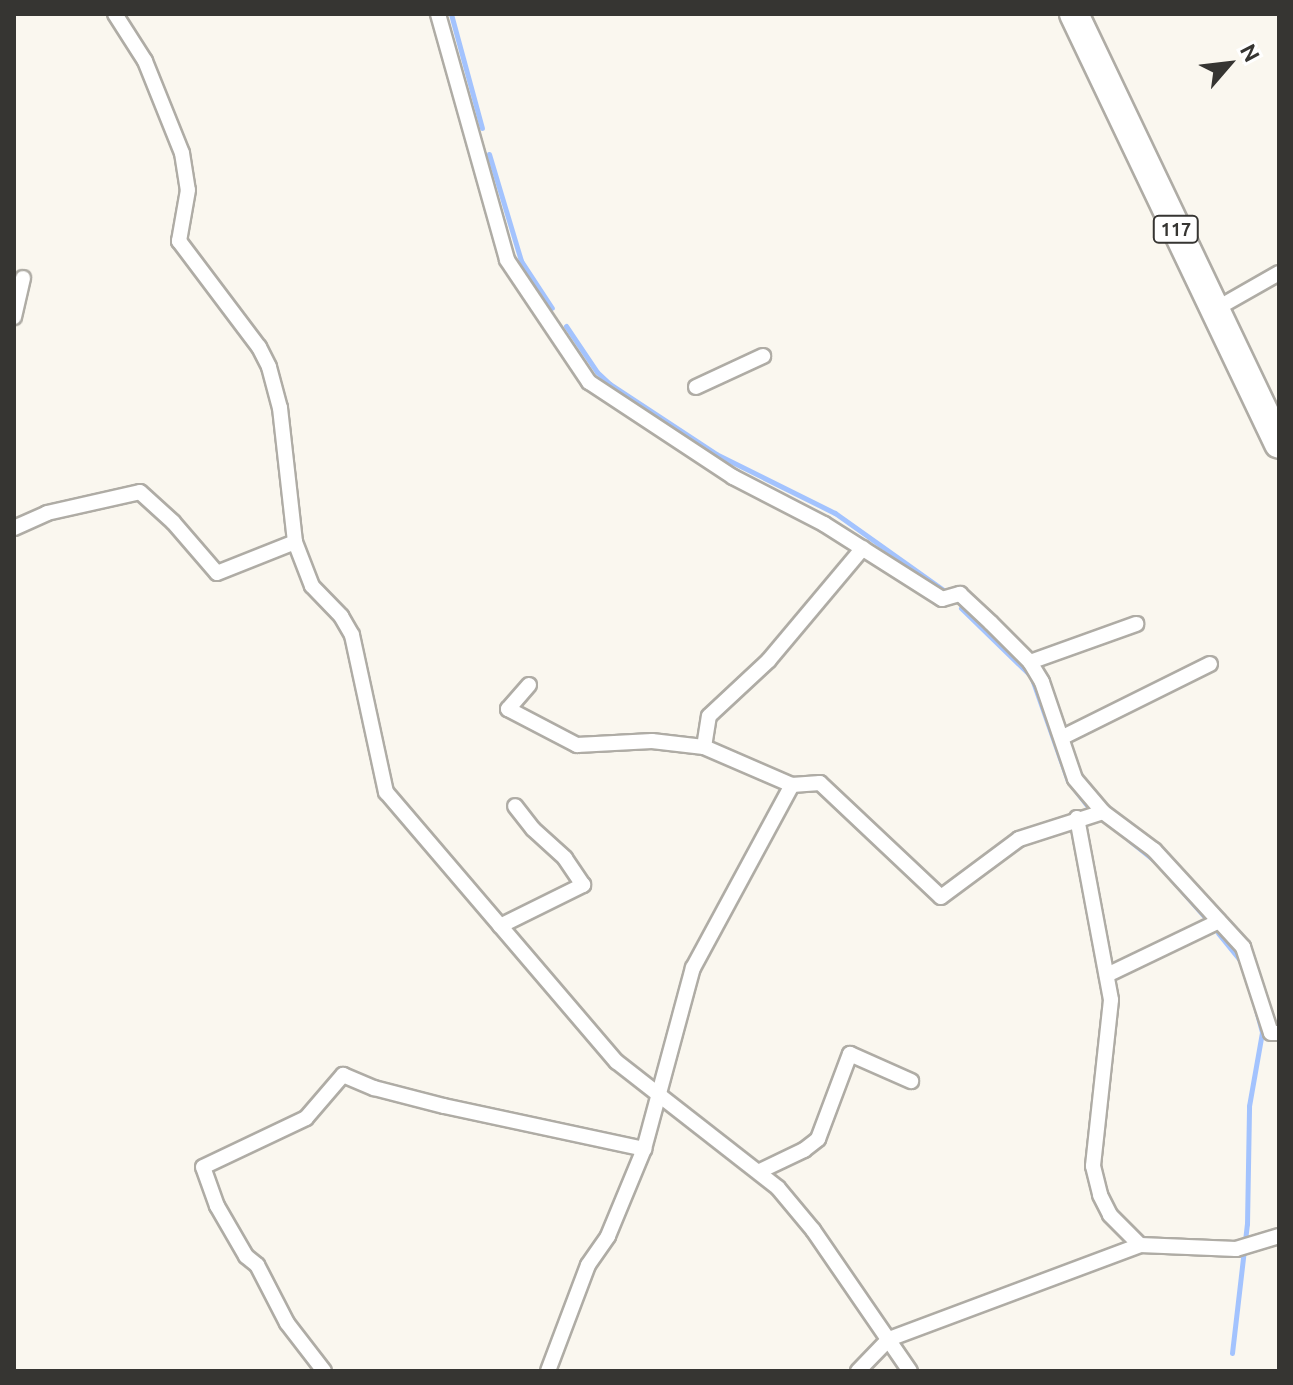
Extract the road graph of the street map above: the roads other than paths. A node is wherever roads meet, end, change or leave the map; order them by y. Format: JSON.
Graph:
{"nodes":[{"id":1,"x":438,"y":14,"type":"edge"},
{"id":2,"x":1074,"y":14,"type":"edge"},
{"id":3,"x":119,"y":15,"type":"edge"},
{"id":4,"x":1279,"y":273,"type":"edge"},
{"id":5,"x":23,"y":278,"type":"dead end"},
{"id":6,"x":1214,"y":310,"type":"junction"},
{"id":7,"x":14,"y":317,"type":"edge"},
{"id":8,"x":763,"y":356,"type":"dead end"},
{"id":9,"x":696,"y":387,"type":"dead end"},
{"id":10,"x":1279,"y":444,"type":"edge"},
{"id":11,"x":14,"y":528,"type":"edge"},
{"id":12,"x":295,"y":542,"type":"junction"},
{"id":13,"x":863,"y":548,"type":"junction"},
{"id":14,"x":1136,"y":624,"type":"dead end"},
{"id":15,"x":1030,"y":662,"type":"junction"},
{"id":16,"x":1210,"y":664,"type":"dead end"},
{"id":17,"x":529,"y":685,"type":"dead end"},
{"id":18,"x":1063,"y":737,"type":"junction"},
{"id":19,"x":704,"y":747,"type":"junction"},
{"id":20,"x":792,"y":785,"type":"junction"},
{"id":21,"x":515,"y":806,"type":"dead end"},
{"id":22,"x":1103,"y":812,"type":"junction"},
{"id":23,"x":1077,"y":818,"type":"junction"},
{"id":24,"x":1219,"y":921,"type":"junction"},
{"id":25,"x":500,"y":926,"type":"junction"},
{"id":26,"x":1107,"y":975,"type":"junction"},
{"id":27,"x":1279,"y":1033,"type":"edge"},
{"id":28,"x":911,"y":1081,"type":"dead end"},
{"id":29,"x":659,"y":1096,"type":"junction"},
{"id":30,"x":644,"y":1149,"type":"junction"},
{"id":31,"x":760,"y":1171,"type":"junction"},
{"id":32,"x":1279,"y":1236,"type":"edge"},
{"id":33,"x":1140,"y":1245,"type":"junction"},
{"id":34,"x":889,"y":1339,"type":"junction"},
{"id":35,"x":324,"y":1371,"type":"edge"},
{"id":36,"x":548,"y":1371,"type":"edge"},
{"id":37,"x":858,"y":1371,"type":"edge"},
{"id":38,"x":910,"y":1371,"type":"edge"}],
"edges":[{"from":1,"to":13,"type":"street"},
{"from":2,"to":6,"type":"highway","number":"117"},
{"from":3,"to":12,"type":"street"},
{"from":4,"to":6,"type":"street"},
{"from":5,"to":7,"type":"street"},
{"from":6,"to":10,"type":"highway","number":"117"},
{"from":8,"to":9,"type":"street"},
{"from":11,"to":12,"type":"street"},
{"from":12,"to":25,"type":"street"},
{"from":13,"to":15,"type":"street"},
{"from":13,"to":19,"type":"street"},
{"from":14,"to":15,"type":"street"},
{"from":15,"to":18,"type":"street"},
{"from":16,"to":18,"type":"street"},
{"from":17,"to":19,"type":"street"},
{"from":18,"to":22,"type":"street"},
{"from":19,"to":20,"type":"street"},
{"from":20,"to":23,"type":"street"},
{"from":20,"to":29,"type":"street"},
{"from":21,"to":25,"type":"street"},
{"from":22,"to":23,"type":"street"},
{"from":22,"to":24,"type":"street"},
{"from":23,"to":26,"type":"street"},
{"from":24,"to":26,"type":"street"},
{"from":24,"to":27,"type":"street"},
{"from":25,"to":29,"type":"street"},
{"from":26,"to":33,"type":"street"},
{"from":28,"to":31,"type":"street"},
{"from":29,"to":30,"type":"street"},
{"from":29,"to":31,"type":"street"},
{"from":30,"to":35,"type":"street"},
{"from":30,"to":36,"type":"street"},
{"from":31,"to":34,"type":"street"},
{"from":32,"to":33,"type":"street"},
{"from":33,"to":34,"type":"street"},
{"from":34,"to":37,"type":"street"},
{"from":34,"to":38,"type":"street"}]}
